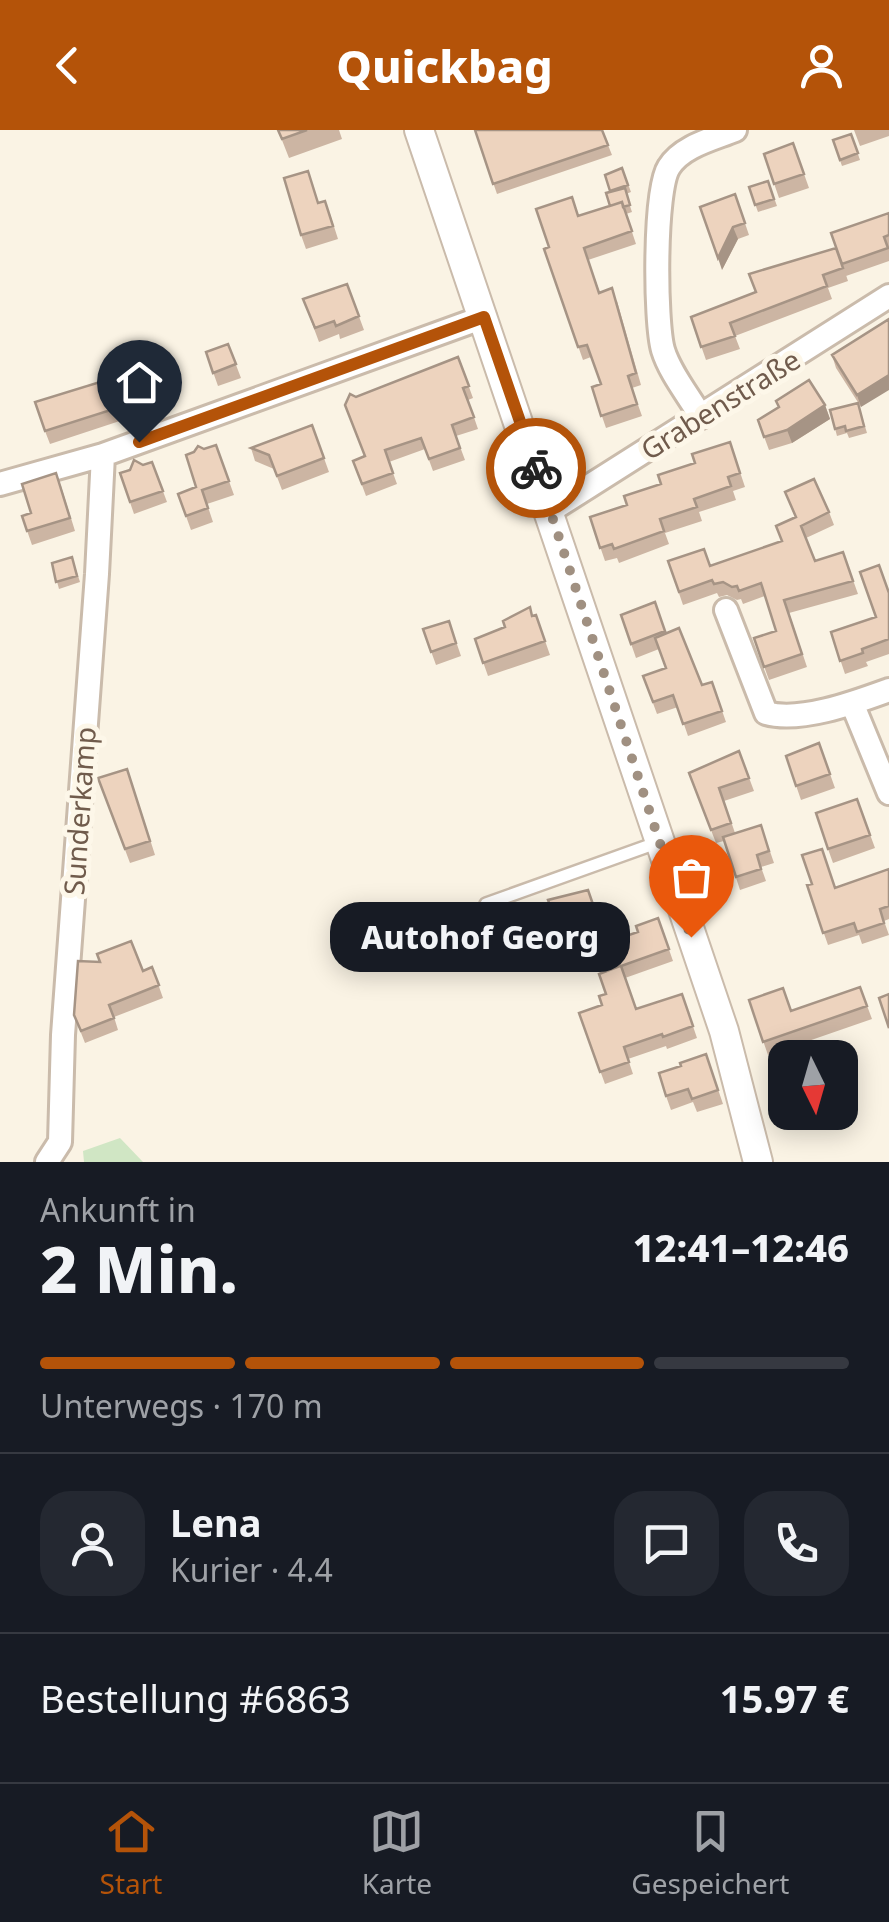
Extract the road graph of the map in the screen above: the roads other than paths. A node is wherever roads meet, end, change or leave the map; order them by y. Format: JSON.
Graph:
{"nodes":[{"id":1,"x":419,"y":130,"type":"edge"},
{"id":2,"x":734,"y":130,"type":"edge"},
{"id":3,"x":889,"y":296,"type":"edge"},
{"id":4,"x":484,"y":317,"type":"junction"},
{"id":5,"x":701,"y":417,"type":"junction"},
{"id":6,"x":102,"y":456,"type":"junction"},
{"id":7,"x":0,"y":484,"type":"edge"},
{"id":8,"x":550,"y":511,"type":"junction"},
{"id":9,"x":726,"y":610,"type":"dead end"},
{"id":10,"x":889,"y":690,"type":"edge"},
{"id":11,"x":852,"y":703,"type":"junction"},
{"id":12,"x":889,"y":793,"type":"edge"},
{"id":13,"x":658,"y":842,"type":"junction"},
{"id":14,"x":486,"y":904,"type":"dead end"},
{"id":15,"x":47,"y":1162,"type":"edge"},
{"id":16,"x":758,"y":1162,"type":"edge"}],
"edges":[{"from":1,"to":4,"type":"street"},
{"from":2,"to":5,"type":"street"},
{"from":3,"to":5,"type":"street","name":"Grabenstraße"},
{"from":4,"to":6,"type":"street"},
{"from":4,"to":8,"type":"street"},
{"from":5,"to":8,"type":"street","name":"Grabenstraße"},
{"from":6,"to":7,"type":"street"},
{"from":6,"to":15,"type":"street","name":"Sunderkamp"},
{"from":8,"to":13,"type":"street"},
{"from":9,"to":11,"type":"street"},
{"from":10,"to":11,"type":"street"},
{"from":11,"to":12,"type":"street"},
{"from":13,"to":14,"type":"lane"},
{"from":13,"to":16,"type":"street"}]}
